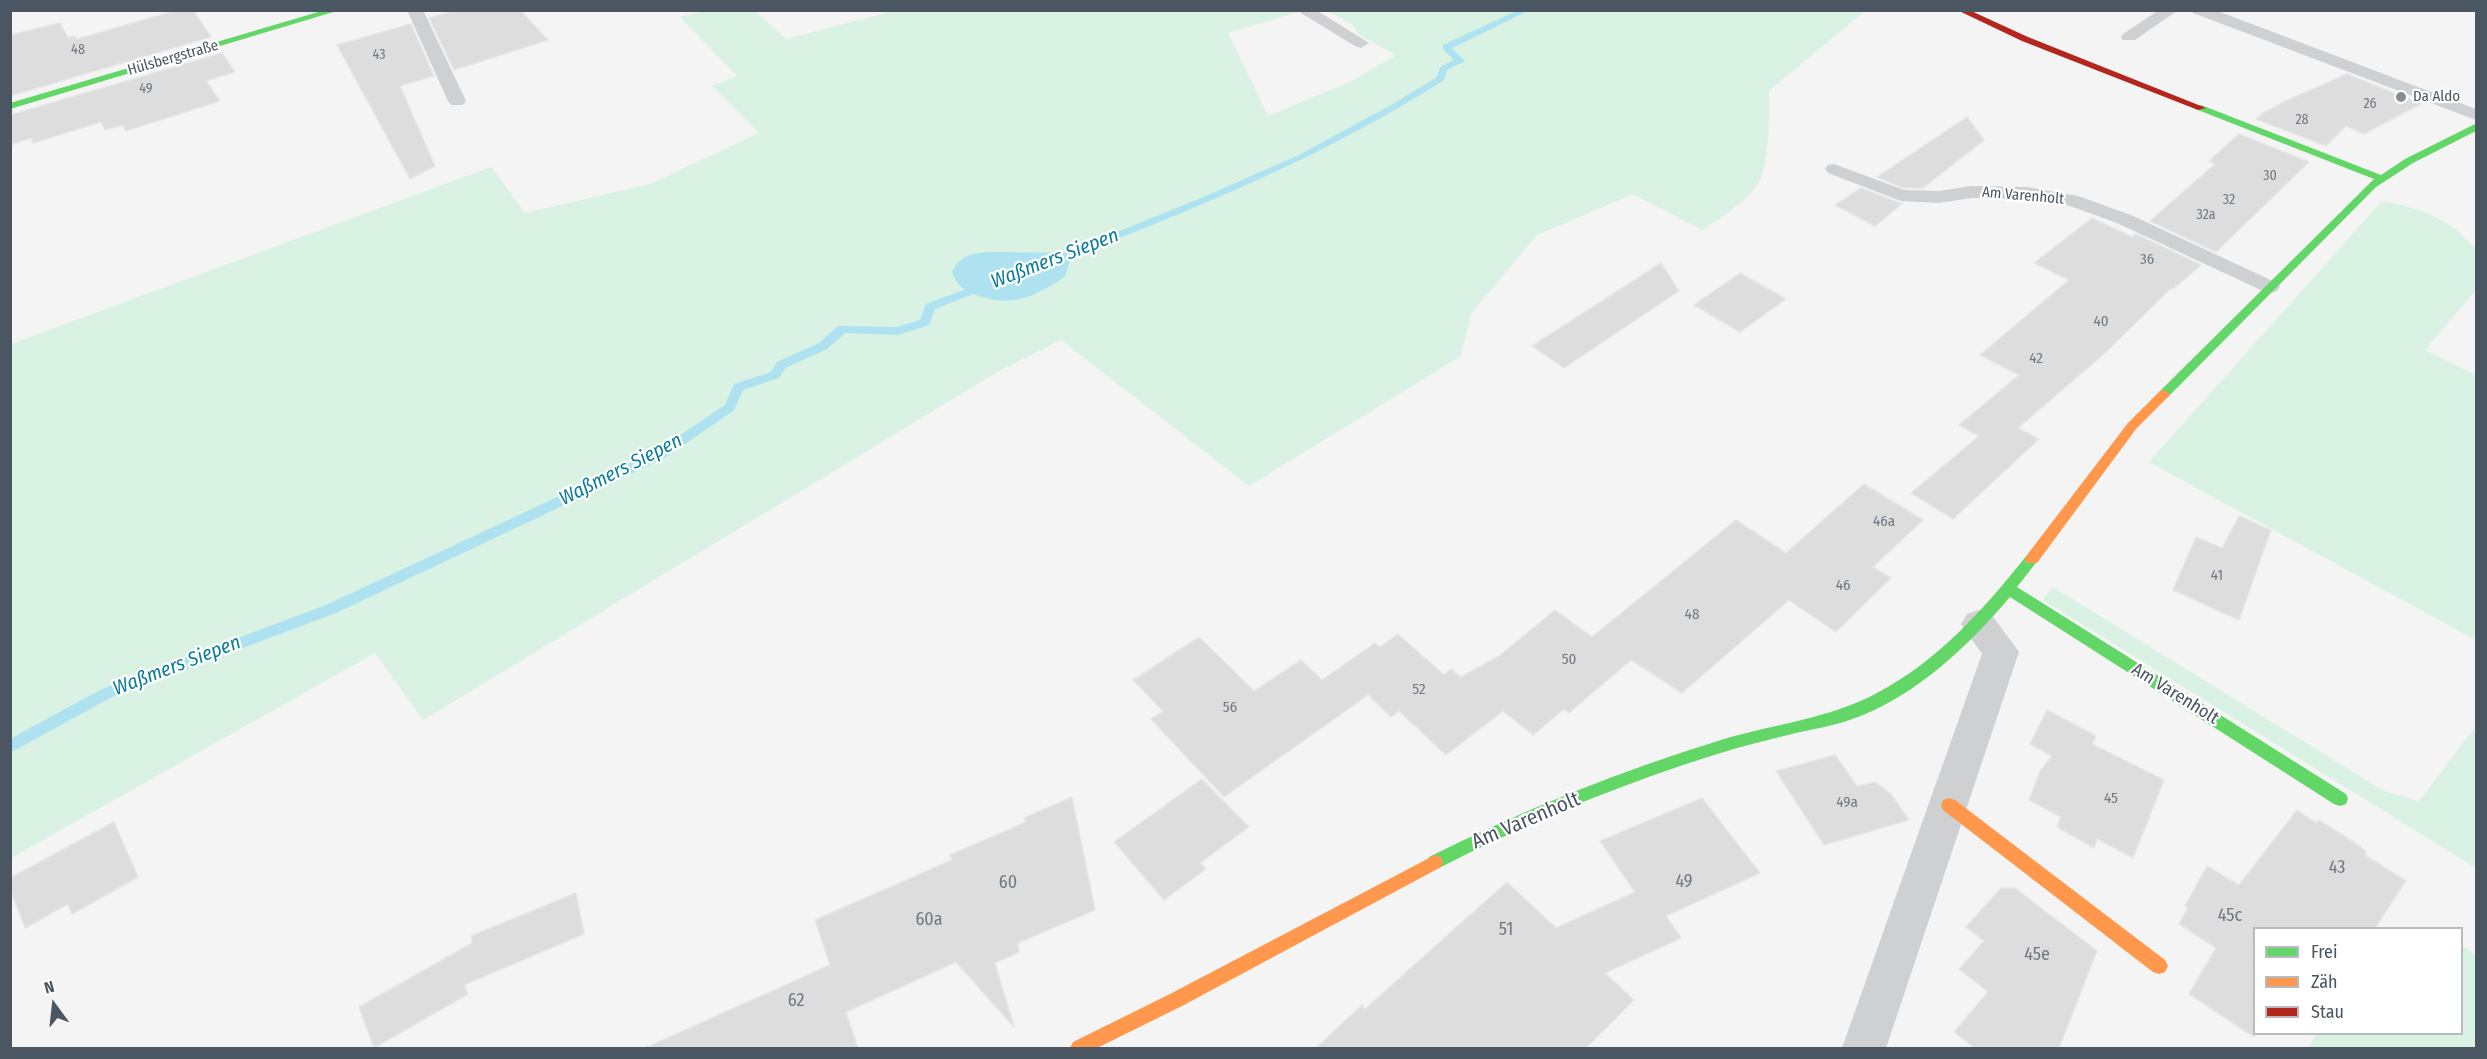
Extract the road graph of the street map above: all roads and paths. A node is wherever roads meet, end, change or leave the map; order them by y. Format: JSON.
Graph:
{"nodes":[{"id":1,"x":336,"y":10,"type":"edge"},
{"id":2,"x":415,"y":10,"type":"edge"},
{"id":3,"x":1304,"y":10,"type":"edge"},
{"id":4,"x":1960,"y":10,"type":"edge"},
{"id":5,"x":2170,"y":10,"type":"edge"},
{"id":6,"x":2199,"y":10,"type":"edge"},
{"id":7,"x":2129,"y":37,"type":"dead end"},
{"id":8,"x":1361,"y":43,"type":"dead end"},
{"id":9,"x":457,"y":101,"type":"dead end"},
{"id":10,"x":10,"y":106,"type":"edge"},
{"id":11,"x":2476,"y":115,"type":"edge"},
{"id":12,"x":2476,"y":127,"type":"edge"},
{"id":13,"x":1834,"y":169,"type":"dead end"},
{"id":14,"x":2382,"y":179,"type":"junction"},
{"id":15,"x":2270,"y":287,"type":"junction"},
{"id":16,"x":2009,"y":589,"type":"junction"},
{"id":17,"x":1979,"y":624,"type":"junction"},
{"id":18,"x":2340,"y":799,"type":"dead end"},
{"id":19,"x":1949,"y":805,"type":"junction"},
{"id":20,"x":2159,"y":966,"type":"dead end"},
{"id":21,"x":1080,"y":1048,"type":"edge"},
{"id":22,"x":1864,"y":1048,"type":"edge"}],
"edges":[{"from":1,"to":10,"type":"street","name":"Hülsbergstraße"},
{"from":2,"to":9,"type":"lane"},
{"from":3,"to":8,"type":"lane"},
{"from":4,"to":14,"type":"street"},
{"from":5,"to":7,"type":"lane"},
{"from":6,"to":11,"type":"lane"},
{"from":12,"to":14,"type":"street","name":"Am Varenholt"},
{"from":13,"to":15,"type":"lane","name":"Am Varenholt"},
{"from":14,"to":15,"type":"street","name":"Am Varenholt"},
{"from":15,"to":16,"type":"street","name":"Am Varenholt"},
{"from":16,"to":17,"type":"street","name":"Am Varenholt"},
{"from":16,"to":18,"type":"street","name":"Am Varenholt"},
{"from":17,"to":19,"type":"street"},
{"from":17,"to":21,"type":"street","name":"Am Varenholt"},
{"from":19,"to":20,"type":"street"},
{"from":19,"to":22,"type":"street"}]}
